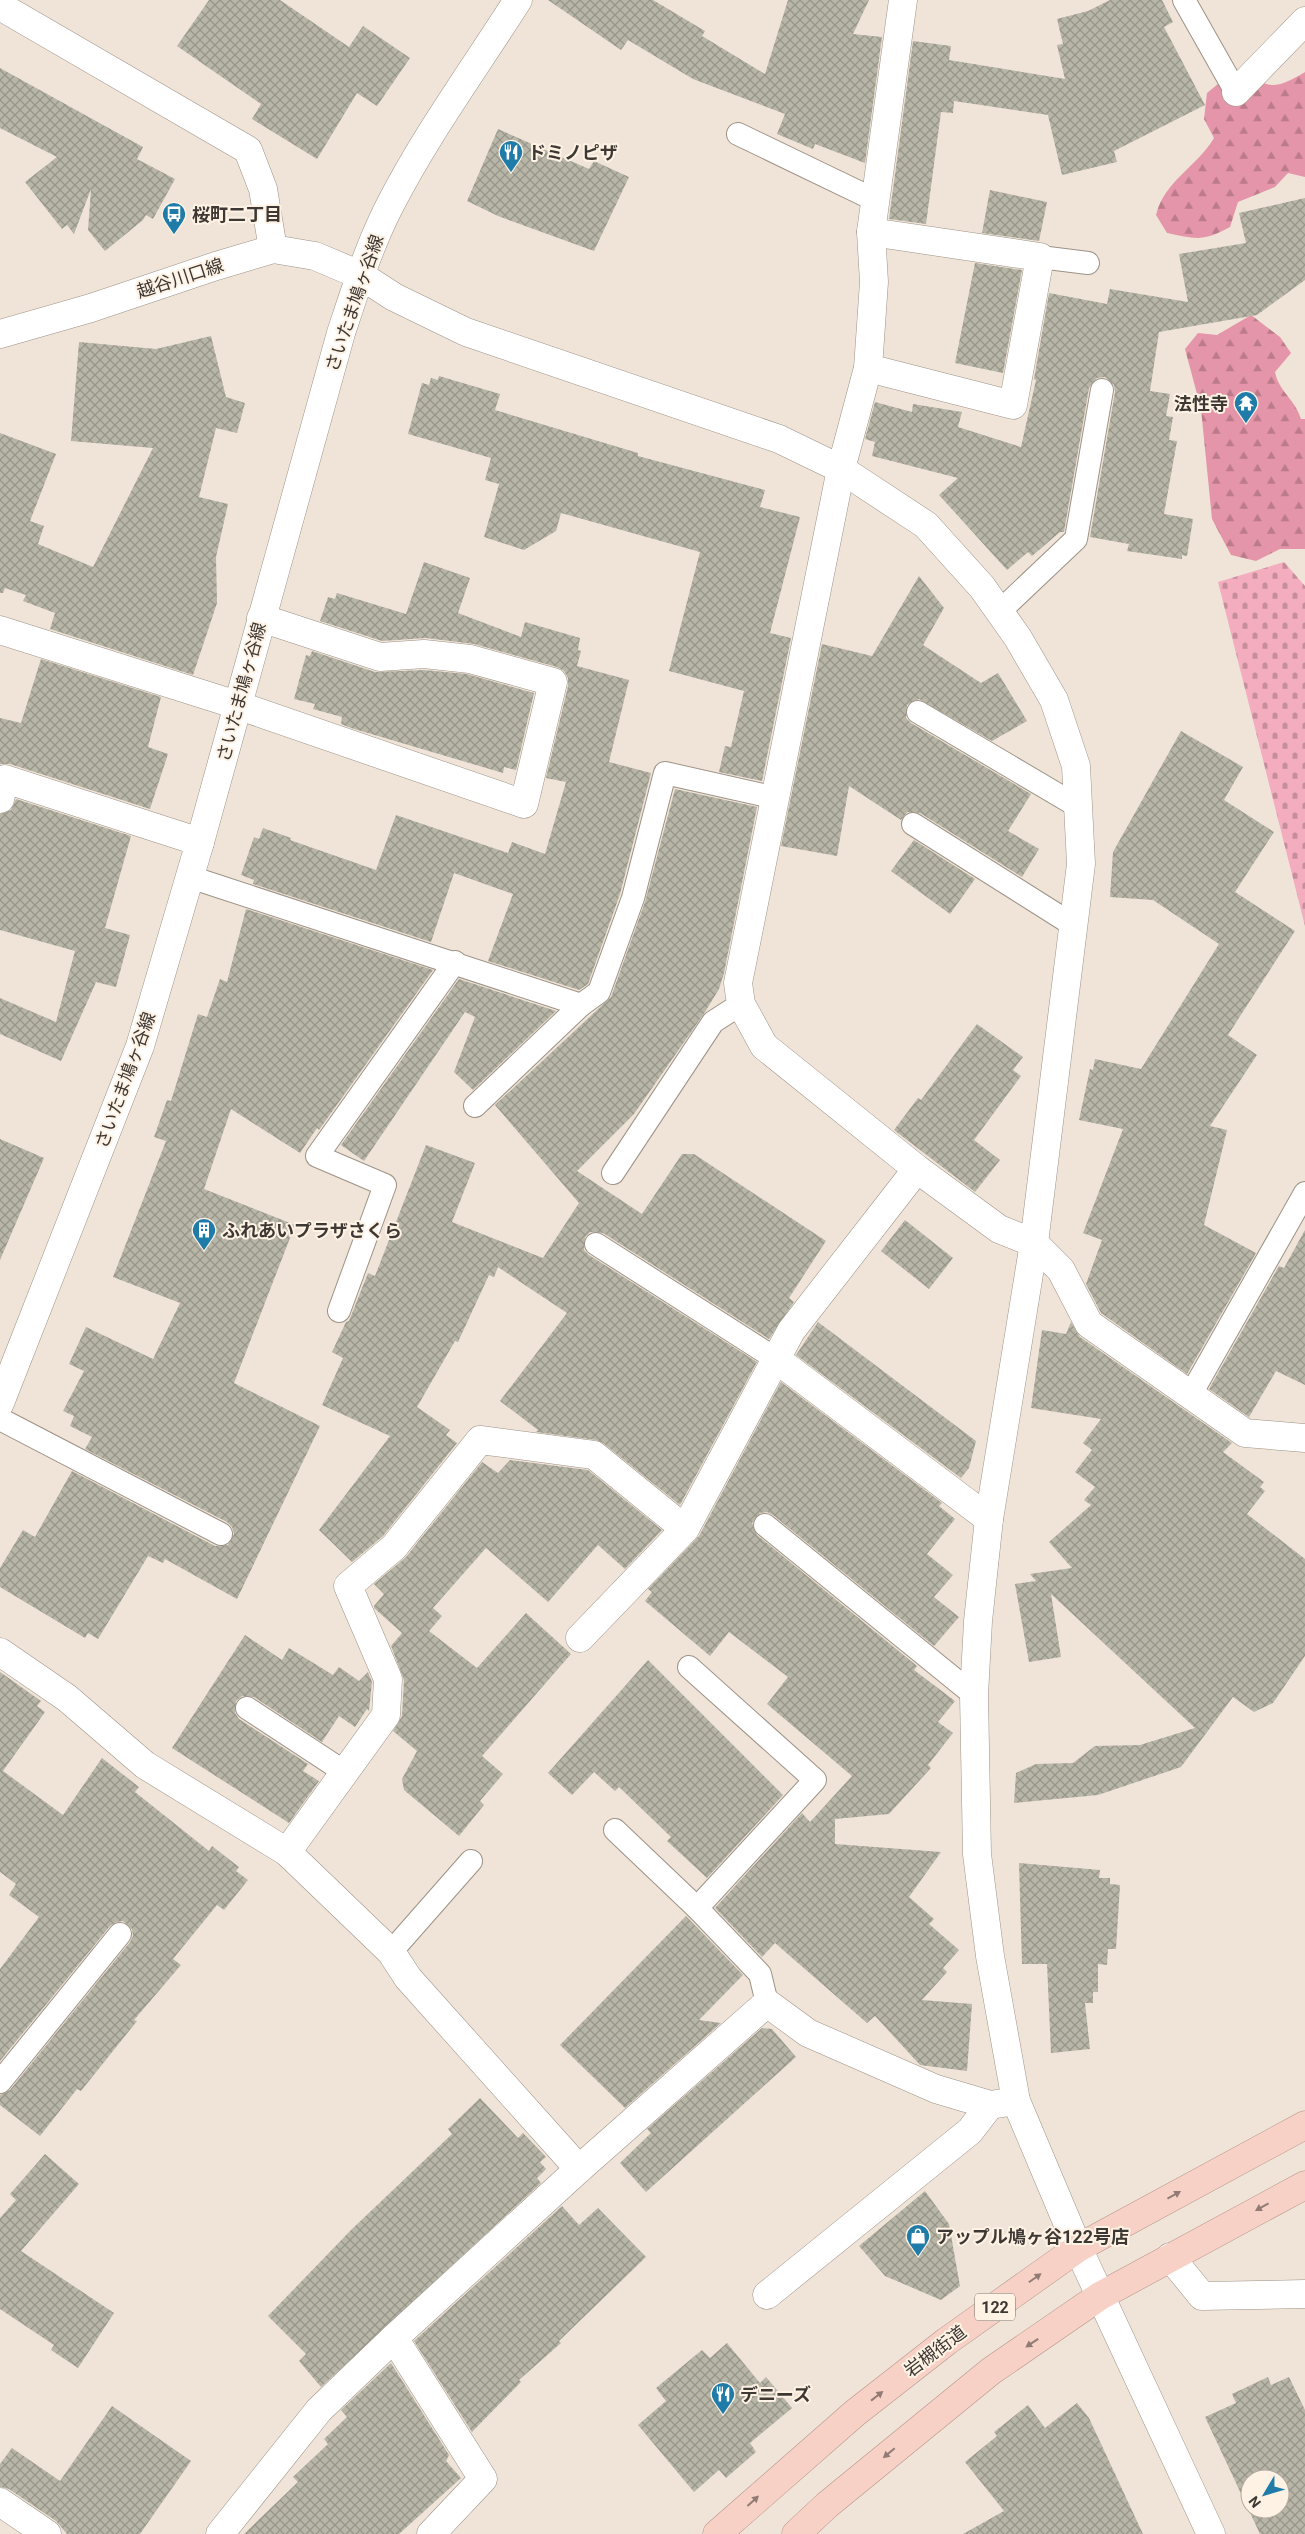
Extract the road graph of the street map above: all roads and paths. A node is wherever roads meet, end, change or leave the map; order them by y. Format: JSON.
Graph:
{"nodes":[{"id":1,"x":518,"y":0,"type":"edge"},
{"id":2,"x":903,"y":0,"type":"edge"},
{"id":3,"x":1184,"y":0,"type":"edge"},
{"id":4,"x":0,"y":6,"type":"edge"},
{"id":5,"x":1305,"y":21,"type":"edge"},
{"id":6,"x":1236,"y":92,"type":"joint"},
{"id":7,"x":738,"y":134,"type":"dead end"},
{"id":8,"x":876,"y":200,"type":"junction"},
{"id":9,"x":870,"y":232,"type":"junction"},
{"id":10,"x":273,"y":250,"type":"junction"},
{"id":11,"x":1040,"y":257,"type":"junction"},
{"id":12,"x":1088,"y":263,"type":"dead end"},
{"id":13,"x":360,"y":275,"type":"junction"},
{"id":14,"x":0,"y":334,"type":"edge"},
{"id":15,"x":868,"y":368,"type":"junction"},
{"id":16,"x":1102,"y":390,"type":"dead end"},
{"id":17,"x":841,"y":469,"type":"junction"},
{"id":18,"x":999,"y":612,"type":"junction"},
{"id":19,"x":261,"y":618,"type":"junction"},
{"id":20,"x":0,"y":630,"type":"edge"},
{"id":21,"x":237,"y":705,"type":"junction"},
{"id":22,"x":918,"y":712,"type":"dead end"},
{"id":23,"x":776,"y":798,"type":"junction"},
{"id":24,"x":0,"y":799,"type":"edge"},
{"id":25,"x":1077,"y":806,"type":"junction"},
{"id":26,"x":913,"y":824,"type":"dead end"},
{"id":27,"x":200,"y":842,"type":"junction"},
{"id":28,"x":190,"y":877,"type":"junction"},
{"id":29,"x":1073,"y":925,"type":"junction"},
{"id":30,"x":456,"y":962,"type":"junction"},
{"id":31,"x":741,"y":1004,"type":"junction"},
{"id":32,"x":581,"y":1005,"type":"junction"},
{"id":33,"x":475,"y":1106,"type":"dead end"},
{"id":34,"x":917,"y":1169,"type":"junction"},
{"id":35,"x":613,"y":1173,"type":"dead end"},
{"id":36,"x":1305,"y":1193,"type":"edge"},
{"id":37,"x":1034,"y":1243,"type":"junction"},
{"id":38,"x":596,"y":1244,"type":"dead end"},
{"id":39,"x":339,"y":1311,"type":"dead end"},
{"id":40,"x":776,"y":1359,"type":"junction"},
{"id":41,"x":1191,"y":1394,"type":"junction"},
{"id":42,"x":0,"y":1403,"type":"edge"},
{"id":43,"x":0,"y":1419,"type":"edge"},
{"id":44,"x":1305,"y":1438,"type":"edge"},
{"id":45,"x":989,"y":1519,"type":"junction"},
{"id":46,"x":764,"y":1525,"type":"dead end"},
{"id":47,"x":684,"y":1530,"type":"junction"},
{"id":48,"x":221,"y":1534,"type":"dead end"},
{"id":49,"x":580,"y":1638,"type":"dead end"},
{"id":50,"x":0,"y":1652,"type":"edge"},
{"id":51,"x":689,"y":1667,"type":"dead end"},
{"id":52,"x":974,"y":1695,"type":"junction"},
{"id":53,"x":247,"y":1708,"type":"dead end"},
{"id":54,"x":343,"y":1771,"type":"junction"},
{"id":55,"x":615,"y":1830,"type":"dead end"},
{"id":56,"x":287,"y":1852,"type":"junction"},
{"id":57,"x":471,"y":1861,"type":"dead end"},
{"id":58,"x":697,"y":1908,"type":"junction"},
{"id":59,"x":120,"y":1934,"type":"dead end"},
{"id":60,"x":391,"y":1952,"type":"junction"},
{"id":61,"x":767,"y":2003,"type":"junction"},
{"id":62,"x":0,"y":2082,"type":"edge"},
{"id":63,"x":1003,"y":2103,"type":"junction"},
{"id":64,"x":1305,"y":2125,"type":"edge"},
{"id":65,"x":579,"y":2169,"type":"junction"},
{"id":66,"x":1305,"y":2185,"type":"edge"},
{"id":67,"x":1078,"y":2248,"type":"junction"},
{"id":68,"x":1170,"y":2257,"type":"junction"},
{"id":69,"x":1305,"y":2294,"type":"edge"},
{"id":70,"x":767,"y":2295,"type":"dead end"},
{"id":71,"x":1100,"y":2296,"type":"junction"},
{"id":72,"x":394,"y":2338,"type":"junction"},
{"id":73,"x":0,"y":2502,"type":"edge"},
{"id":74,"x":47,"y":2534,"type":"edge"},
{"id":75,"x":220,"y":2534,"type":"edge"},
{"id":76,"x":431,"y":2534,"type":"edge"},
{"id":77,"x":717,"y":2534,"type":"edge"},
{"id":78,"x":796,"y":2534,"type":"edge"},
{"id":79,"x":1211,"y":2534,"type":"edge"}],
"edges":[{"from":1,"to":13,"type":"street","name":"さいたま鳩ヶ谷線"},
{"from":2,"to":8,"type":"street"},
{"from":3,"to":6,"type":"lane"},
{"from":4,"to":10,"type":"street"},
{"from":5,"to":6,"type":"street"},
{"from":7,"to":8,"type":"lane"},
{"from":8,"to":9,"type":"street"},
{"from":9,"to":11,"type":"street"},
{"from":9,"to":15,"type":"street"},
{"from":10,"to":13,"type":"street","name":"越谷川口線"},
{"from":10,"to":14,"type":"street","name":"越谷川口線"},
{"from":11,"to":12,"type":"lane"},
{"from":11,"to":15,"type":"street"},
{"from":13,"to":17,"type":"street","name":"越谷川口線"},
{"from":13,"to":19,"type":"street","name":"さいたま鳩ヶ谷線"},
{"from":15,"to":17,"type":"street"},
{"from":16,"to":18,"type":"lane"},
{"from":17,"to":18,"type":"street","name":"越谷川口線"},
{"from":17,"to":23,"type":"street"},
{"from":18,"to":25,"type":"street","name":"越谷川口線"},
{"from":19,"to":21,"type":"street","name":"さいたま鳩ヶ谷線"},
{"from":19,"to":21,"type":"street"},
{"from":20,"to":21,"type":"street"},
{"from":21,"to":27,"type":"street","name":"さいたま鳩ヶ谷線"},
{"from":22,"to":25,"type":"lane"},
{"from":23,"to":31,"type":"street"},
{"from":23,"to":32,"type":"lane"},
{"from":24,"to":27,"type":"street"},
{"from":25,"to":29,"type":"street","name":"越谷川口線"},
{"from":26,"to":29,"type":"lane"},
{"from":27,"to":28,"type":"street","name":"さいたま鳩ヶ谷線"},
{"from":28,"to":30,"type":"lane"},
{"from":28,"to":42,"type":"street","name":"さいたま鳩ヶ谷線"},
{"from":29,"to":37,"type":"street","name":"越谷川口線"},
{"from":30,"to":32,"type":"lane"},
{"from":30,"to":39,"type":"lane"},
{"from":31,"to":34,"type":"street"},
{"from":31,"to":35,"type":"lane"},
{"from":32,"to":33,"type":"lane"},
{"from":34,"to":37,"type":"street"},
{"from":34,"to":40,"type":"street"},
{"from":36,"to":41,"type":"lane"},
{"from":37,"to":41,"type":"street"},
{"from":37,"to":45,"type":"street","name":"越谷川口線"},
{"from":38,"to":40,"type":"lane"},
{"from":40,"to":45,"type":"street"},
{"from":40,"to":47,"type":"street"},
{"from":41,"to":44,"type":"street"},
{"from":43,"to":48,"type":"lane"},
{"from":45,"to":52,"type":"street","name":"越谷川口線"},
{"from":46,"to":52,"type":"lane"},
{"from":47,"to":49,"type":"street"},
{"from":47,"to":54,"type":"street"},
{"from":50,"to":56,"type":"street"},
{"from":51,"to":58,"type":"lane"},
{"from":52,"to":63,"type":"street","name":"越谷川口線"},
{"from":53,"to":54,"type":"lane"},
{"from":54,"to":56,"type":"street"},
{"from":55,"to":58,"type":"lane"},
{"from":56,"to":60,"type":"street"},
{"from":57,"to":60,"type":"lane"},
{"from":58,"to":61,"type":"lane"},
{"from":59,"to":62,"type":"lane"},
{"from":60,"to":65,"type":"street"},
{"from":61,"to":63,"type":"street"},
{"from":61,"to":65,"type":"street"},
{"from":63,"to":67,"type":"street","name":"越谷川口線"},
{"from":63,"to":70,"type":"street"},
{"from":67,"to":64,"type":"highway","name":"岩槻街道","number":"122","one_way":true},
{"from":65,"to":72,"type":"street"},
{"from":66,"to":68,"type":"highway","one_way":true},
{"from":67,"to":71,"type":"street","name":"越谷川口線"},
{"from":77,"to":67,"type":"highway","name":"岩槻街道","number":"122","one_way":true},
{"from":68,"to":69,"type":"street"},
{"from":68,"to":71,"type":"highway"},
{"from":71,"to":78,"type":"highway","one_way":true},
{"from":71,"to":79,"type":"street","name":"越谷川口線"},
{"from":72,"to":75,"type":"street"},
{"from":72,"to":76,"type":"street"},
{"from":73,"to":74,"type":"street"}]}
